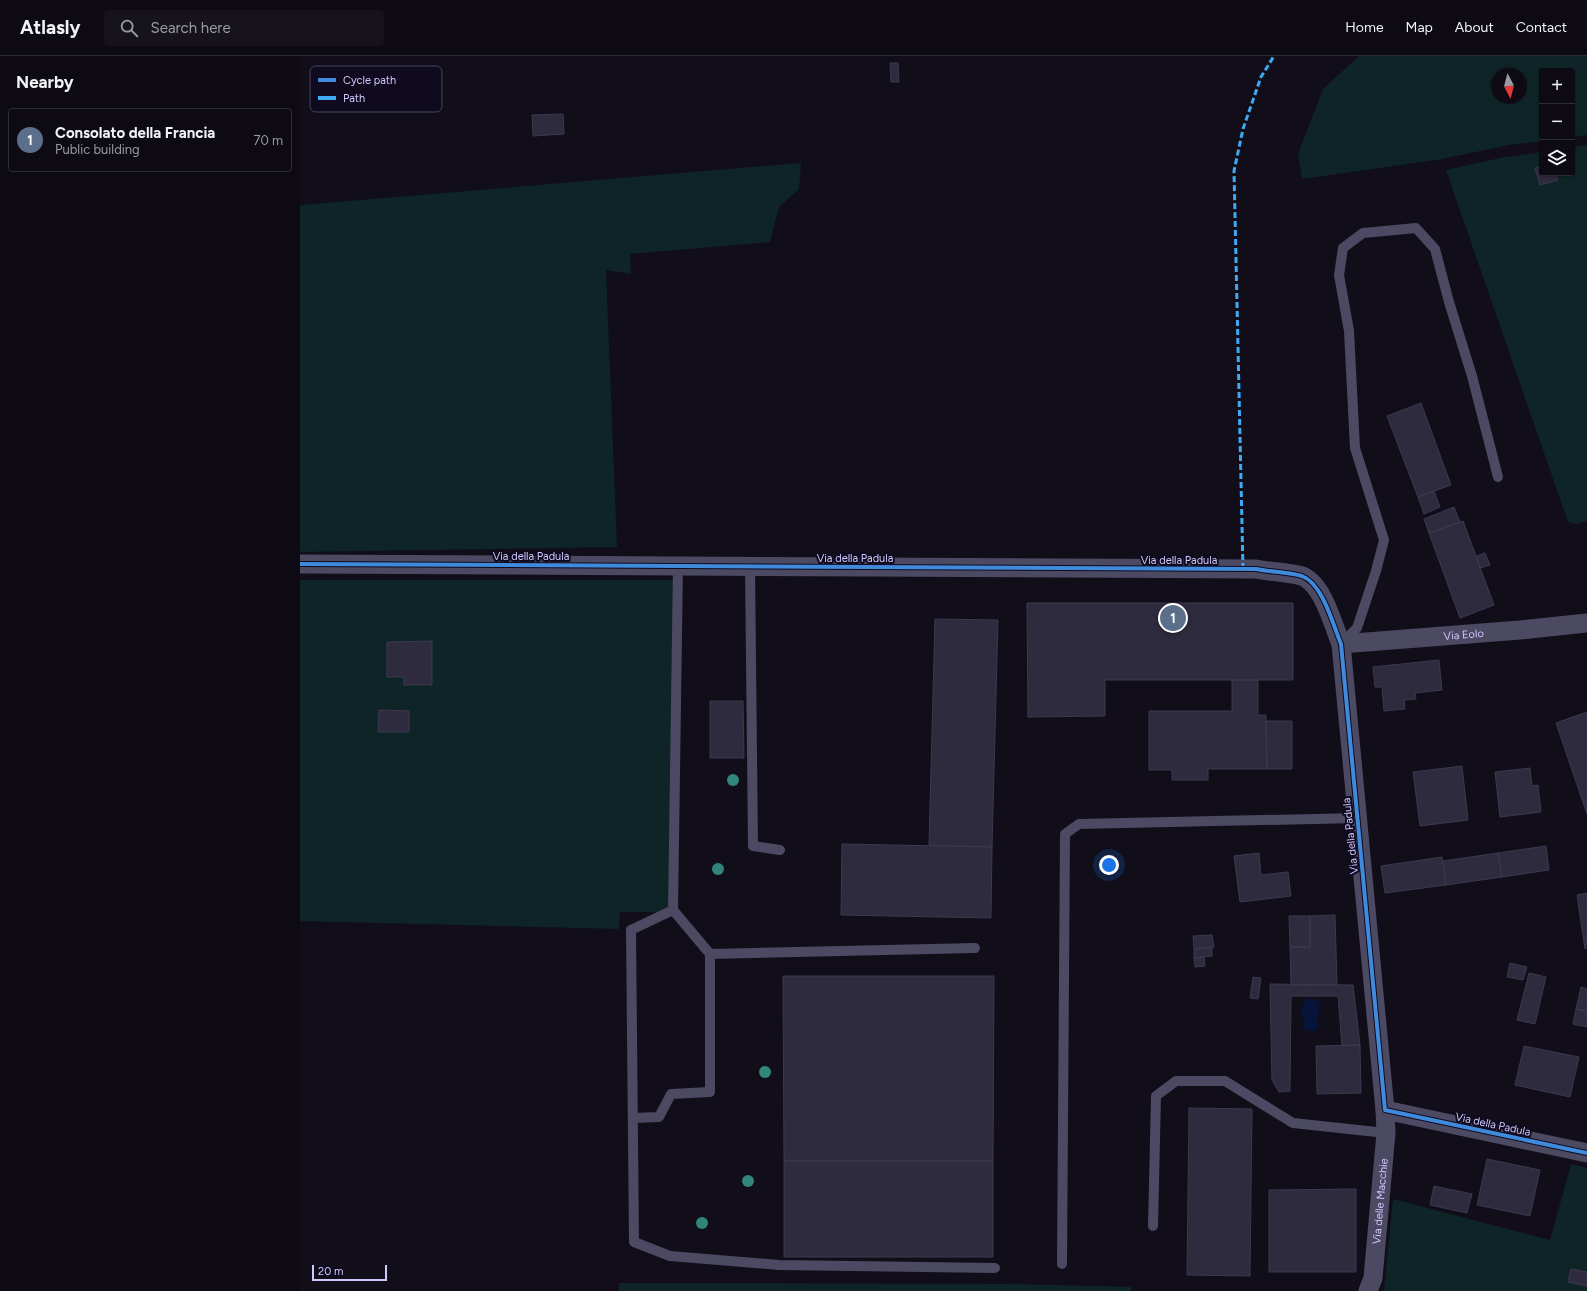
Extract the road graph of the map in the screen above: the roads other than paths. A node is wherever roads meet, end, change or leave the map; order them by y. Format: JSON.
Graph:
{"nodes":[{"id":1,"x":1498,"y":477,"type":"dead end"},
{"id":2,"x":300,"y":564,"type":"edge"},
{"id":3,"x":678,"y":565,"type":"junction"},
{"id":4,"x":750,"y":567,"type":"junction"},
{"id":5,"x":1587,"y":624,"type":"edge"},
{"id":6,"x":1341,"y":644,"type":"junction"},
{"id":7,"x":1358,"y":818,"type":"junction"},
{"id":8,"x":780,"y":850,"type":"dead end"},
{"id":9,"x":673,"y":910,"type":"junction"},
{"id":10,"x":975,"y":948,"type":"dead end"},
{"id":11,"x":710,"y":954,"type":"junction"},
{"id":12,"x":1385,"y":1110,"type":"junction"},
{"id":13,"x":633,"y":1118,"type":"junction"},
{"id":14,"x":1386,"y":1133,"type":"junction"},
{"id":15,"x":1587,"y":1153,"type":"edge"},
{"id":16,"x":1154,"y":1226,"type":"dead end"},
{"id":17,"x":1062,"y":1264,"type":"dead end"},
{"id":18,"x":995,"y":1268,"type":"dead end"},
{"id":19,"x":1368,"y":1291,"type":"edge"}],
"edges":[{"from":1,"to":6,"type":"lane"},
{"from":2,"to":3,"type":"street","name":"Via della Padula"},
{"from":3,"to":4,"type":"street","name":"Via della Padula"},
{"from":3,"to":9,"type":"lane"},
{"from":4,"to":6,"type":"street","name":"Via della Padula"},
{"from":4,"to":8,"type":"lane"},
{"from":5,"to":6,"type":"street","name":"Via Eolo"},
{"from":6,"to":7,"type":"street","name":"Via della Padula"},
{"from":7,"to":12,"type":"street","name":"Via della Padula"},
{"from":7,"to":17,"type":"lane"},
{"from":9,"to":11,"type":"lane"},
{"from":9,"to":13,"type":"lane"},
{"from":10,"to":11,"type":"lane"},
{"from":11,"to":13,"type":"lane"},
{"from":12,"to":14,"type":"street","name":"Via delle Macchie"},
{"from":12,"to":15,"type":"street","name":"Via della Padula"},
{"from":13,"to":18,"type":"lane"},
{"from":14,"to":16,"type":"lane"},
{"from":14,"to":19,"type":"street","name":"Via delle Macchie"}]}
